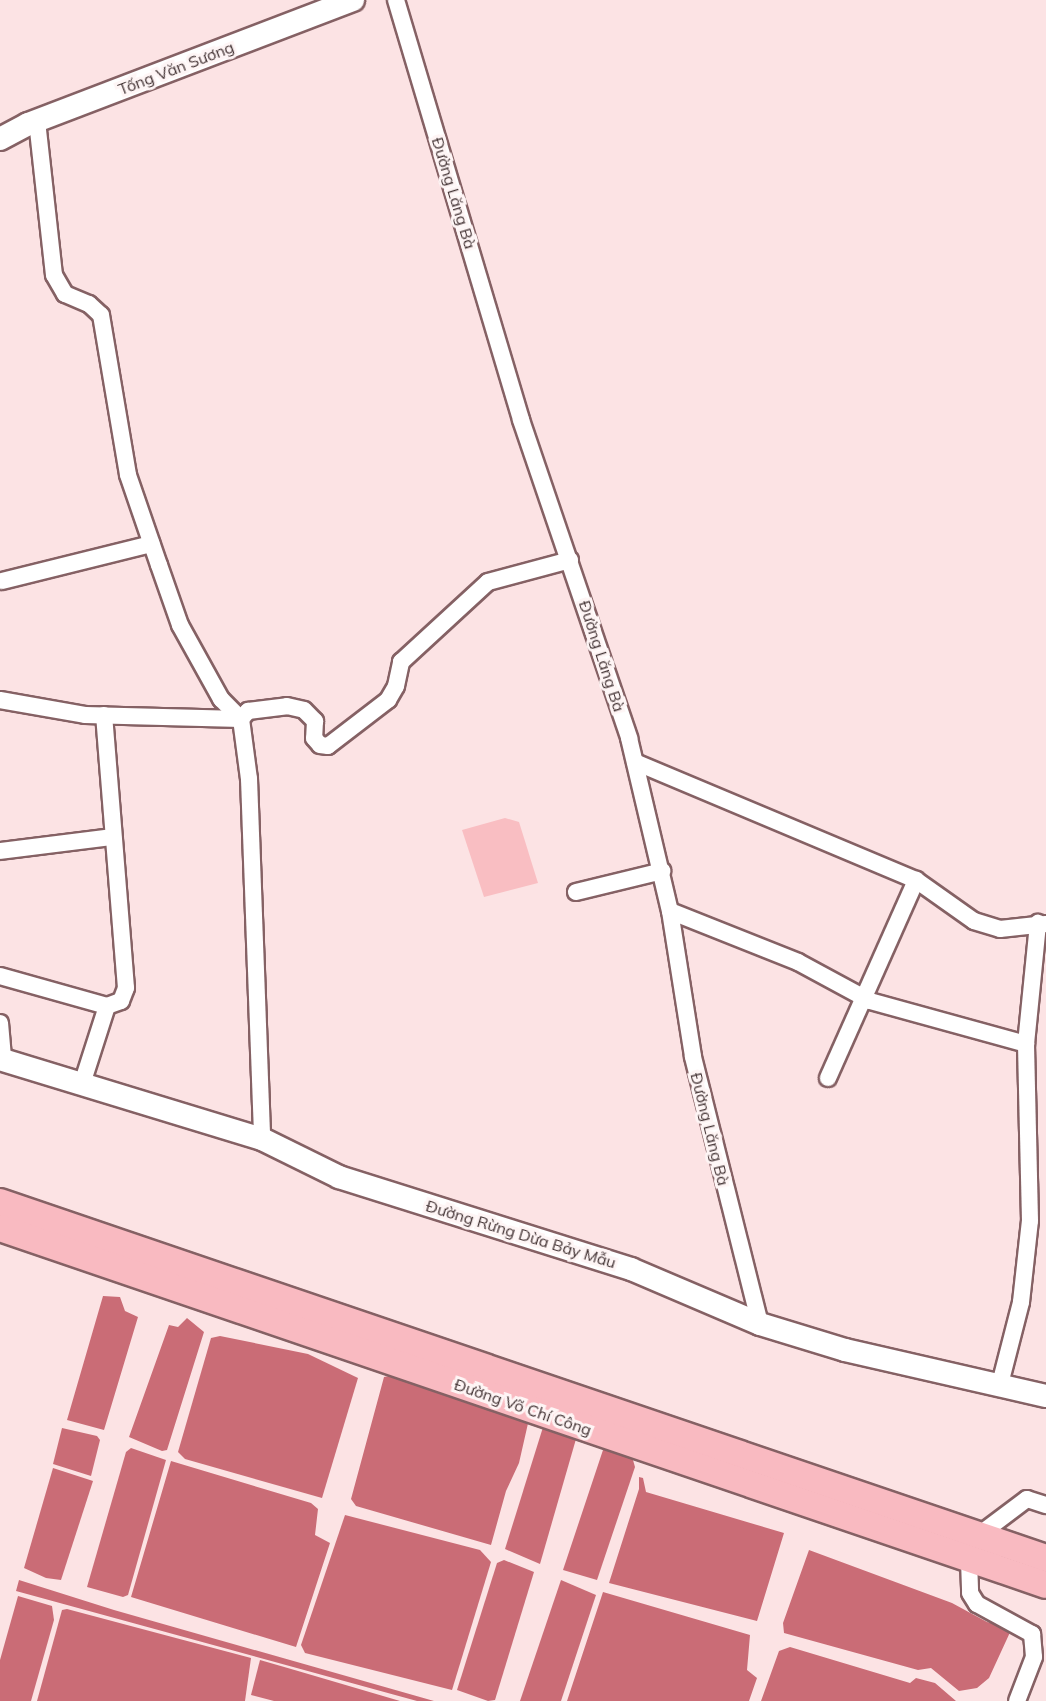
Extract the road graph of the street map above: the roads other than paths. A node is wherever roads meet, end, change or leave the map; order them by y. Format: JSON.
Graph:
{"nodes":[{"id":1,"x":353,"y":0,"type":"edge"},
{"id":2,"x":396,"y":0,"type":"edge"},
{"id":3,"x":36,"y":121,"type":"junction"},
{"id":4,"x":0,"y":139,"type":"edge"},
{"id":5,"x":152,"y":544,"type":"junction"},
{"id":6,"x":570,"y":560,"type":"junction"},
{"id":7,"x":2,"y":581,"type":"dead end"},
{"id":8,"x":0,"y":700,"type":"edge"},
{"id":9,"x":104,"y":715,"type":"junction"},
{"id":10,"x":241,"y":719,"type":"junction"},
{"id":11,"x":635,"y":762,"type":"junction"},
{"id":12,"x":114,"y":837,"type":"junction"},
{"id":13,"x":0,"y":851,"type":"edge"},
{"id":14,"x":662,"y":871,"type":"junction"},
{"id":15,"x":915,"y":880,"type":"junction"},
{"id":16,"x":576,"y":892,"type":"dead end"},
{"id":17,"x":670,"y":911,"type":"junction"},
{"id":18,"x":1042,"y":923,"type":"edge"},
{"id":19,"x":0,"y":976,"type":"edge"},
{"id":20,"x":862,"y":996,"type":"junction"},
{"id":21,"x":107,"y":1006,"type":"junction"},
{"id":22,"x":0,"y":1023,"type":"edge"},
{"id":23,"x":1026,"y":1044,"type":"junction"},
{"id":24,"x":2,"y":1059,"type":"edge"},
{"id":25,"x":828,"y":1078,"type":"dead end"},
{"id":26,"x":82,"y":1084,"type":"junction"},
{"id":27,"x":262,"y":1139,"type":"junction"},
{"id":28,"x":0,"y":1202,"type":"edge"},
{"id":29,"x":0,"y":1228,"type":"edge"},
{"id":30,"x":41,"y":1229,"type":"junction"},
{"id":31,"x":760,"y":1324,"type":"junction"},
{"id":32,"x":1000,"y":1384,"type":"junction"},
{"id":33,"x":1046,"y":1396,"type":"edge"},
{"id":34,"x":1046,"y":1505,"type":"edge"},
{"id":35,"x":979,"y":1535,"type":"junction"},
{"id":36,"x":1046,"y":1558,"type":"edge"},
{"id":37,"x":969,"y":1560,"type":"junction"},
{"id":38,"x":1046,"y":1585,"type":"edge"},
{"id":39,"x":1040,"y":1639,"type":"edge"},
{"id":40,"x":1017,"y":1701,"type":"edge"}],
"edges":[{"from":1,"to":3,"type":"street","name":"Tống Văn Sương"},
{"from":2,"to":6,"type":"street","name":"Đường Lăng Bà"},
{"from":3,"to":4,"type":"street","name":"Tống Văn Sương"},
{"from":3,"to":5,"type":"street"},
{"from":5,"to":7,"type":"street"},
{"from":5,"to":10,"type":"street"},
{"from":6,"to":10,"type":"street"},
{"from":6,"to":11,"type":"street","name":"Đường Lăng Bà"},
{"from":8,"to":9,"type":"street"},
{"from":9,"to":10,"type":"street"},
{"from":9,"to":12,"type":"street"},
{"from":10,"to":27,"type":"street"},
{"from":11,"to":14,"type":"street","name":"Đường Lăng Bà"},
{"from":11,"to":15,"type":"street"},
{"from":12,"to":13,"type":"street"},
{"from":12,"to":21,"type":"street"},
{"from":14,"to":16,"type":"street"},
{"from":14,"to":17,"type":"street","name":"Đường Lăng Bà"},
{"from":15,"to":18,"type":"street"},
{"from":15,"to":20,"type":"street"},
{"from":17,"to":20,"type":"street"},
{"from":17,"to":31,"type":"street","name":"Đường Lăng Bà"},
{"from":18,"to":23,"type":"street"},
{"from":19,"to":21,"type":"street"},
{"from":20,"to":23,"type":"street"},
{"from":20,"to":25,"type":"street"},
{"from":21,"to":26,"type":"street"},
{"from":22,"to":24,"type":"street"},
{"from":23,"to":32,"type":"street"},
{"from":24,"to":26,"type":"street","name":"Đường Rừng Dừa Bảy Mẫu"},
{"from":26,"to":27,"type":"street","name":"Đường Rừng Dừa Bảy Mẫu"},
{"from":27,"to":31,"type":"street","name":"Đường Rừng Dừa Bảy Mẫu"},
{"from":28,"to":30,"type":"main road","name":"Đường Võ Chí Công"},
{"from":29,"to":30,"type":"main road","name":"Đường Võ Chí Công"},
{"from":30,"to":35,"type":"main road","name":"Đường Võ Chí Công"},
{"from":30,"to":37,"type":"main road","name":"Đường Võ Chí Công"},
{"from":31,"to":32,"type":"street","name":"Đường Rừng Dừa Bảy Mẫu"},
{"from":32,"to":33,"type":"street","name":"Đường Rừng Dừa Bảy Mẫu"},
{"from":34,"to":35,"type":"street"},
{"from":35,"to":36,"type":"main road","name":"Đường Võ Chí Công"},
{"from":35,"to":37,"type":"main road"},
{"from":37,"to":38,"type":"main road","name":"Đường Võ Chí Công"},
{"from":37,"to":39,"type":"street"},
{"from":39,"to":40,"type":"street"}]}
